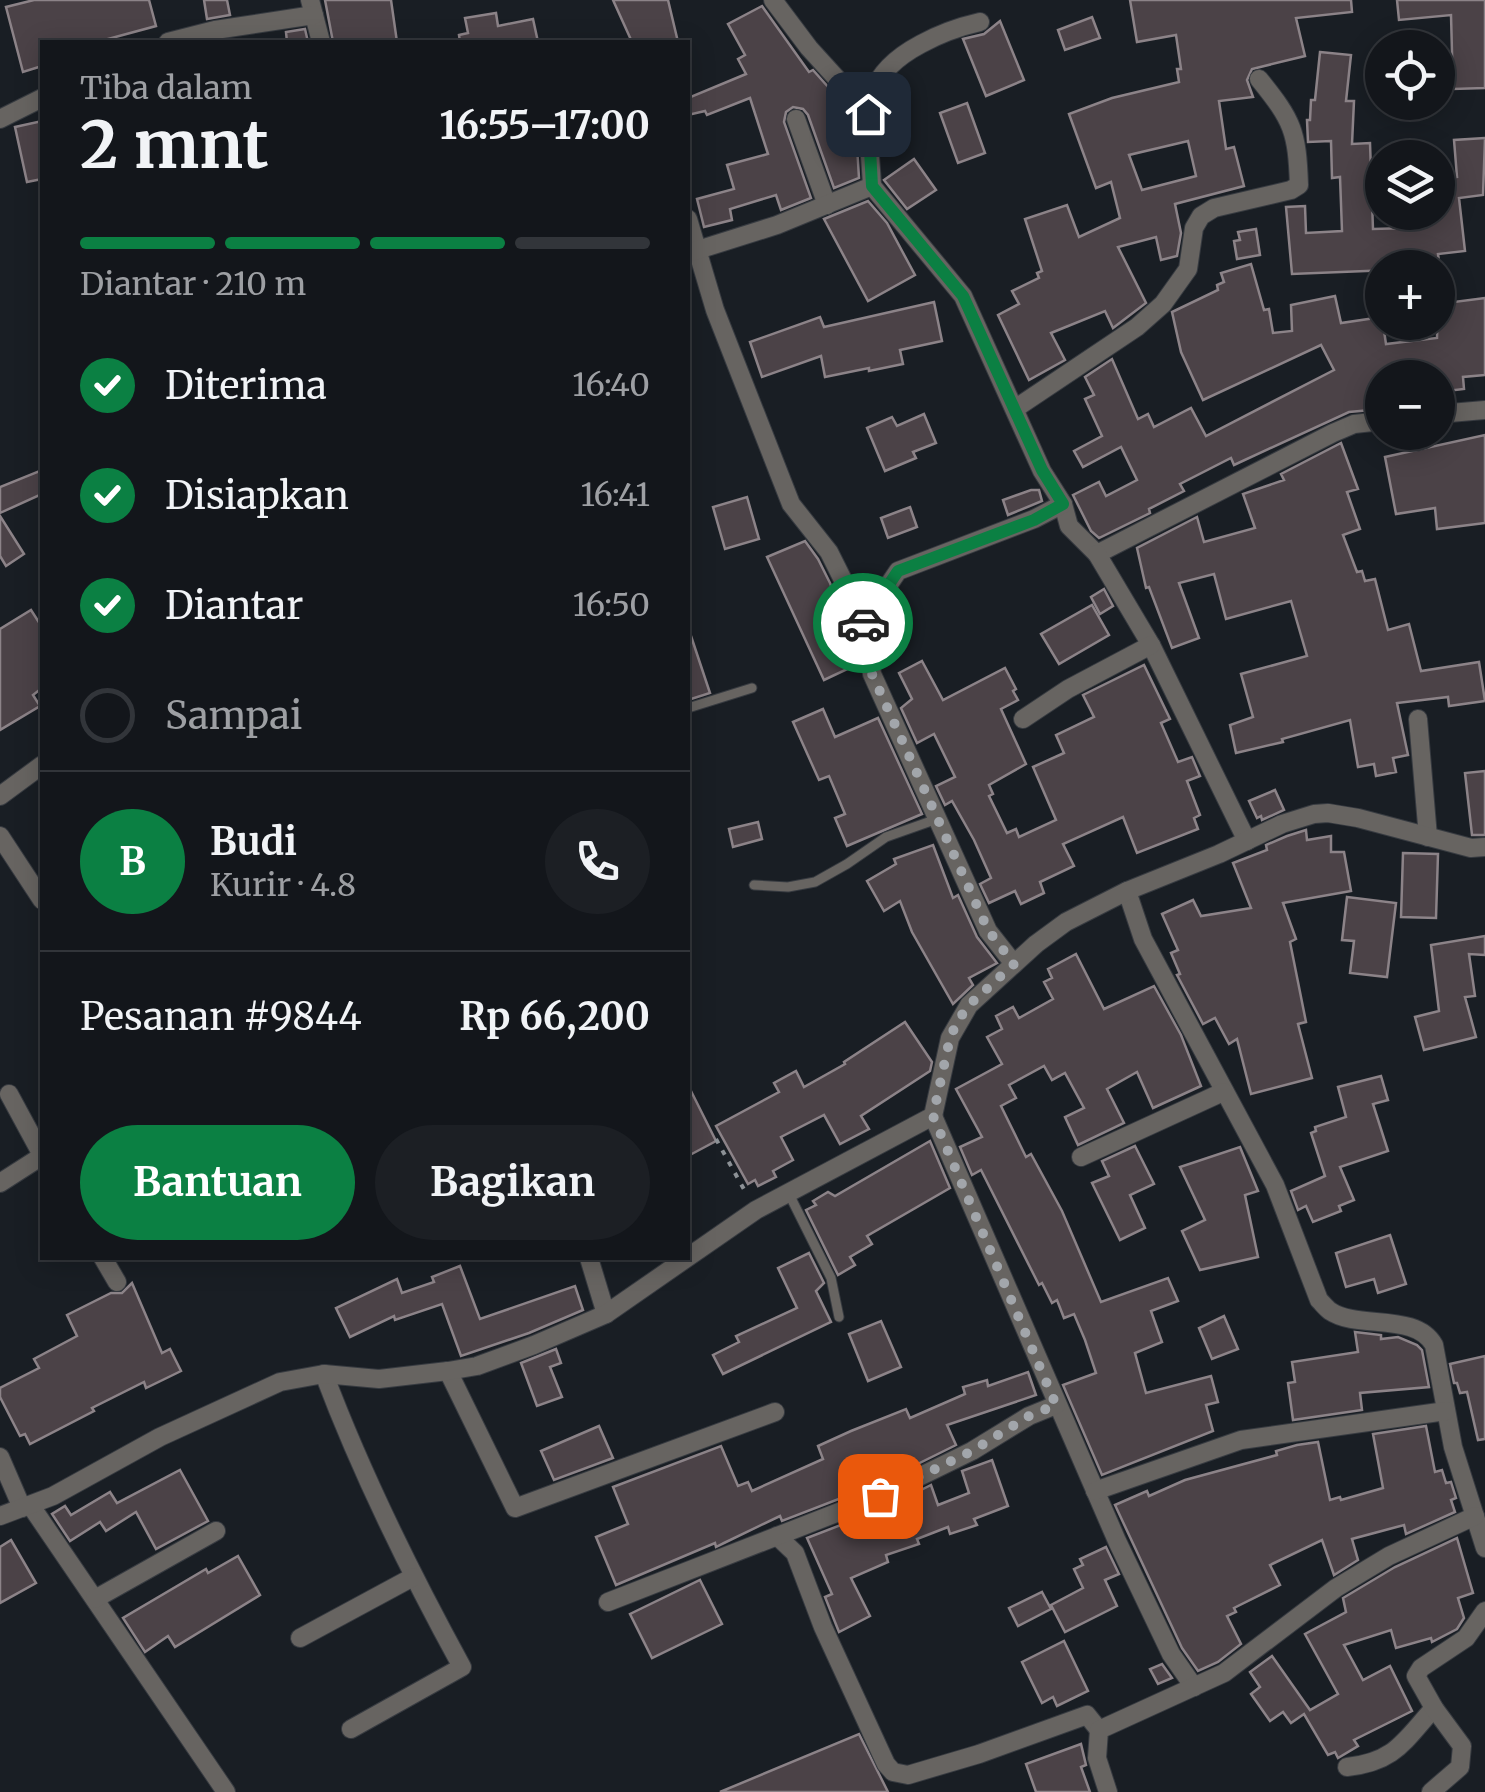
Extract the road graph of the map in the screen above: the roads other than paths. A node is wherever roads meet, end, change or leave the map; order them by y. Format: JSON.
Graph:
{"nodes":[{"id":1,"x":773,"y":0,"type":"edge"},
{"id":2,"x":312,"y":8,"type":"edge"},
{"id":3,"x":980,"y":22,"type":"dead end"},
{"id":4,"x":176,"y":40,"type":"edge"},
{"id":5,"x":320,"y":40,"type":"edge"},
{"id":6,"x":1259,"y":79,"type":"dead end"},
{"id":7,"x":40,"y":99,"type":"edge"},
{"id":8,"x":868,"y":114,"type":"junction"},
{"id":9,"x":796,"y":119,"type":"dead end"},
{"id":10,"x":0,"y":120,"type":"edge"},
{"id":11,"x":872,"y":186,"type":"junction"},
{"id":12,"x":828,"y":205,"type":"junction"},
{"id":13,"x":693,"y":252,"type":"edge"},
{"id":14,"x":1016,"y":408,"type":"junction"},
{"id":15,"x":1485,"y":410,"type":"edge"},
{"id":16,"x":1455,"y":413,"type":"edge"},
{"id":17,"x":1365,"y":423,"type":"edge"},
{"id":18,"x":1063,"y":504,"type":"junction"},
{"id":19,"x":1097,"y":554,"type":"junction"},
{"id":20,"x":860,"y":627,"type":"junction"},
{"id":21,"x":1151,"y":645,"type":"junction"},
{"id":22,"x":752,"y":688,"type":"dead end"},
{"id":23,"x":690,"y":707,"type":"edge"},
{"id":24,"x":1022,"y":719,"type":"dead end"},
{"id":25,"x":1418,"y":719,"type":"dead end"},
{"id":26,"x":40,"y":766,"type":"edge"},
{"id":27,"x":0,"y":796,"type":"edge"},
{"id":28,"x":940,"y":818,"type":"junction"},
{"id":29,"x":0,"y":836,"type":"edge"},
{"id":30,"x":1428,"y":837,"type":"junction"},
{"id":31,"x":1248,"y":841,"type":"junction"},
{"id":32,"x":1485,"y":848,"type":"edge"},
{"id":33,"x":754,"y":884,"type":"dead end"},
{"id":34,"x":1128,"y":891,"type":"junction"},
{"id":35,"x":40,"y":897,"type":"edge"},
{"id":36,"x":1014,"y":964,"type":"junction"},
{"id":37,"x":1223,"y":1092,"type":"junction"},
{"id":38,"x":10,"y":1094,"type":"dead end"},
{"id":39,"x":933,"y":1116,"type":"junction"},
{"id":40,"x":40,"y":1152,"type":"edge"},
{"id":41,"x":1080,"y":1156,"type":"dead end"},
{"id":42,"x":40,"y":1157,"type":"edge"},
{"id":43,"x":0,"y":1183,"type":"edge"},
{"id":44,"x":789,"y":1194,"type":"junction"},
{"id":45,"x":690,"y":1256,"type":"edge"},
{"id":46,"x":104,"y":1260,"type":"edge"},
{"id":47,"x":590,"y":1260,"type":"edge"},
{"id":48,"x":684,"y":1260,"type":"edge"},
{"id":49,"x":117,"y":1282,"type":"dead end"},
{"id":50,"x":606,"y":1314,"type":"junction"},
{"id":51,"x":839,"y":1317,"type":"dead end"},
{"id":52,"x":448,"y":1371,"type":"junction"},
{"id":53,"x":324,"y":1374,"type":"junction"},
{"id":54,"x":1056,"y":1405,"type":"junction"},
{"id":55,"x":1446,"y":1410,"type":"junction"},
{"id":56,"x":775,"y":1412,"type":"dead end"},
{"id":57,"x":0,"y":1457,"type":"edge"},
{"id":58,"x":1094,"y":1491,"type":"junction"},
{"id":59,"x":27,"y":1507,"type":"junction"},
{"id":60,"x":0,"y":1516,"type":"edge"},
{"id":61,"x":1475,"y":1516,"type":"junction"},
{"id":62,"x":216,"y":1531,"type":"dead end"},
{"id":63,"x":777,"y":1536,"type":"junction"},
{"id":64,"x":1485,"y":1548,"type":"edge"},
{"id":65,"x":413,"y":1577,"type":"junction"},
{"id":66,"x":95,"y":1600,"type":"junction"},
{"id":67,"x":608,"y":1602,"type":"dead end"},
{"id":68,"x":1485,"y":1611,"type":"edge"},
{"id":69,"x":300,"y":1638,"type":"dead end"},
{"id":70,"x":1194,"y":1687,"type":"junction"},
{"id":71,"x":1434,"y":1708,"type":"junction"},
{"id":72,"x":351,"y":1729,"type":"dead end"},
{"id":73,"x":1099,"y":1730,"type":"junction"},
{"id":74,"x":1348,"y":1767,"type":"dead end"},
{"id":75,"x":226,"y":1792,"type":"edge"},
{"id":76,"x":1108,"y":1792,"type":"edge"},
{"id":77,"x":1431,"y":1792,"type":"edge"}],
"edges":[{"from":1,"to":8,"type":"street"},
{"from":2,"to":4,"type":"street"},
{"from":2,"to":5,"type":"street"},
{"from":3,"to":8,"type":"street"},
{"from":6,"to":14,"type":"street"},
{"from":7,"to":10,"type":"street"},
{"from":8,"to":11,"type":"street"},
{"from":9,"to":12,"type":"street"},
{"from":11,"to":12,"type":"street"},
{"from":11,"to":14,"type":"street"},
{"from":12,"to":13,"type":"street"},
{"from":13,"to":20,"type":"street"},
{"from":14,"to":18,"type":"street"},
{"from":15,"to":16,"type":"street"},
{"from":17,"to":19,"type":"street"},
{"from":18,"to":19,"type":"street"},
{"from":18,"to":20,"type":"street"},
{"from":19,"to":21,"type":"street"},
{"from":20,"to":28,"type":"street"},
{"from":21,"to":24,"type":"street"},
{"from":21,"to":31,"type":"street"},
{"from":22,"to":23,"type":"lane"},
{"from":25,"to":30,"type":"street"},
{"from":26,"to":27,"type":"street"},
{"from":28,"to":33,"type":"lane"},
{"from":28,"to":36,"type":"street"},
{"from":29,"to":35,"type":"street"},
{"from":30,"to":31,"type":"street"},
{"from":30,"to":32,"type":"street"},
{"from":31,"to":34,"type":"street"},
{"from":34,"to":36,"type":"street"},
{"from":34,"to":37,"type":"street"},
{"from":36,"to":39,"type":"street"},
{"from":37,"to":41,"type":"street"},
{"from":37,"to":55,"type":"street"},
{"from":38,"to":40,"type":"street"},
{"from":39,"to":44,"type":"street"},
{"from":39,"to":54,"type":"street"},
{"from":42,"to":43,"type":"street"},
{"from":44,"to":45,"type":"street"},
{"from":44,"to":51,"type":"lane"},
{"from":46,"to":49,"type":"street"},
{"from":47,"to":50,"type":"street"},
{"from":48,"to":50,"type":"street"},
{"from":50,"to":52,"type":"street"},
{"from":52,"to":53,"type":"street"},
{"from":52,"to":56,"type":"street"},
{"from":53,"to":59,"type":"street"},
{"from":53,"to":65,"type":"street"},
{"from":54,"to":58,"type":"street"},
{"from":54,"to":63,"type":"street"},
{"from":55,"to":58,"type":"street"},
{"from":55,"to":61,"type":"street"},
{"from":57,"to":59,"type":"street"},
{"from":58,"to":70,"type":"street"},
{"from":59,"to":60,"type":"street"},
{"from":59,"to":66,"type":"street"},
{"from":61,"to":64,"type":"street"},
{"from":61,"to":70,"type":"street"},
{"from":62,"to":66,"type":"street"},
{"from":63,"to":67,"type":"street"},
{"from":63,"to":73,"type":"street"},
{"from":65,"to":69,"type":"street"},
{"from":65,"to":72,"type":"street"},
{"from":66,"to":75,"type":"street"},
{"from":68,"to":71,"type":"street"},
{"from":70,"to":73,"type":"street"},
{"from":71,"to":74,"type":"street"},
{"from":71,"to":77,"type":"street"},
{"from":73,"to":76,"type":"street"}]}
